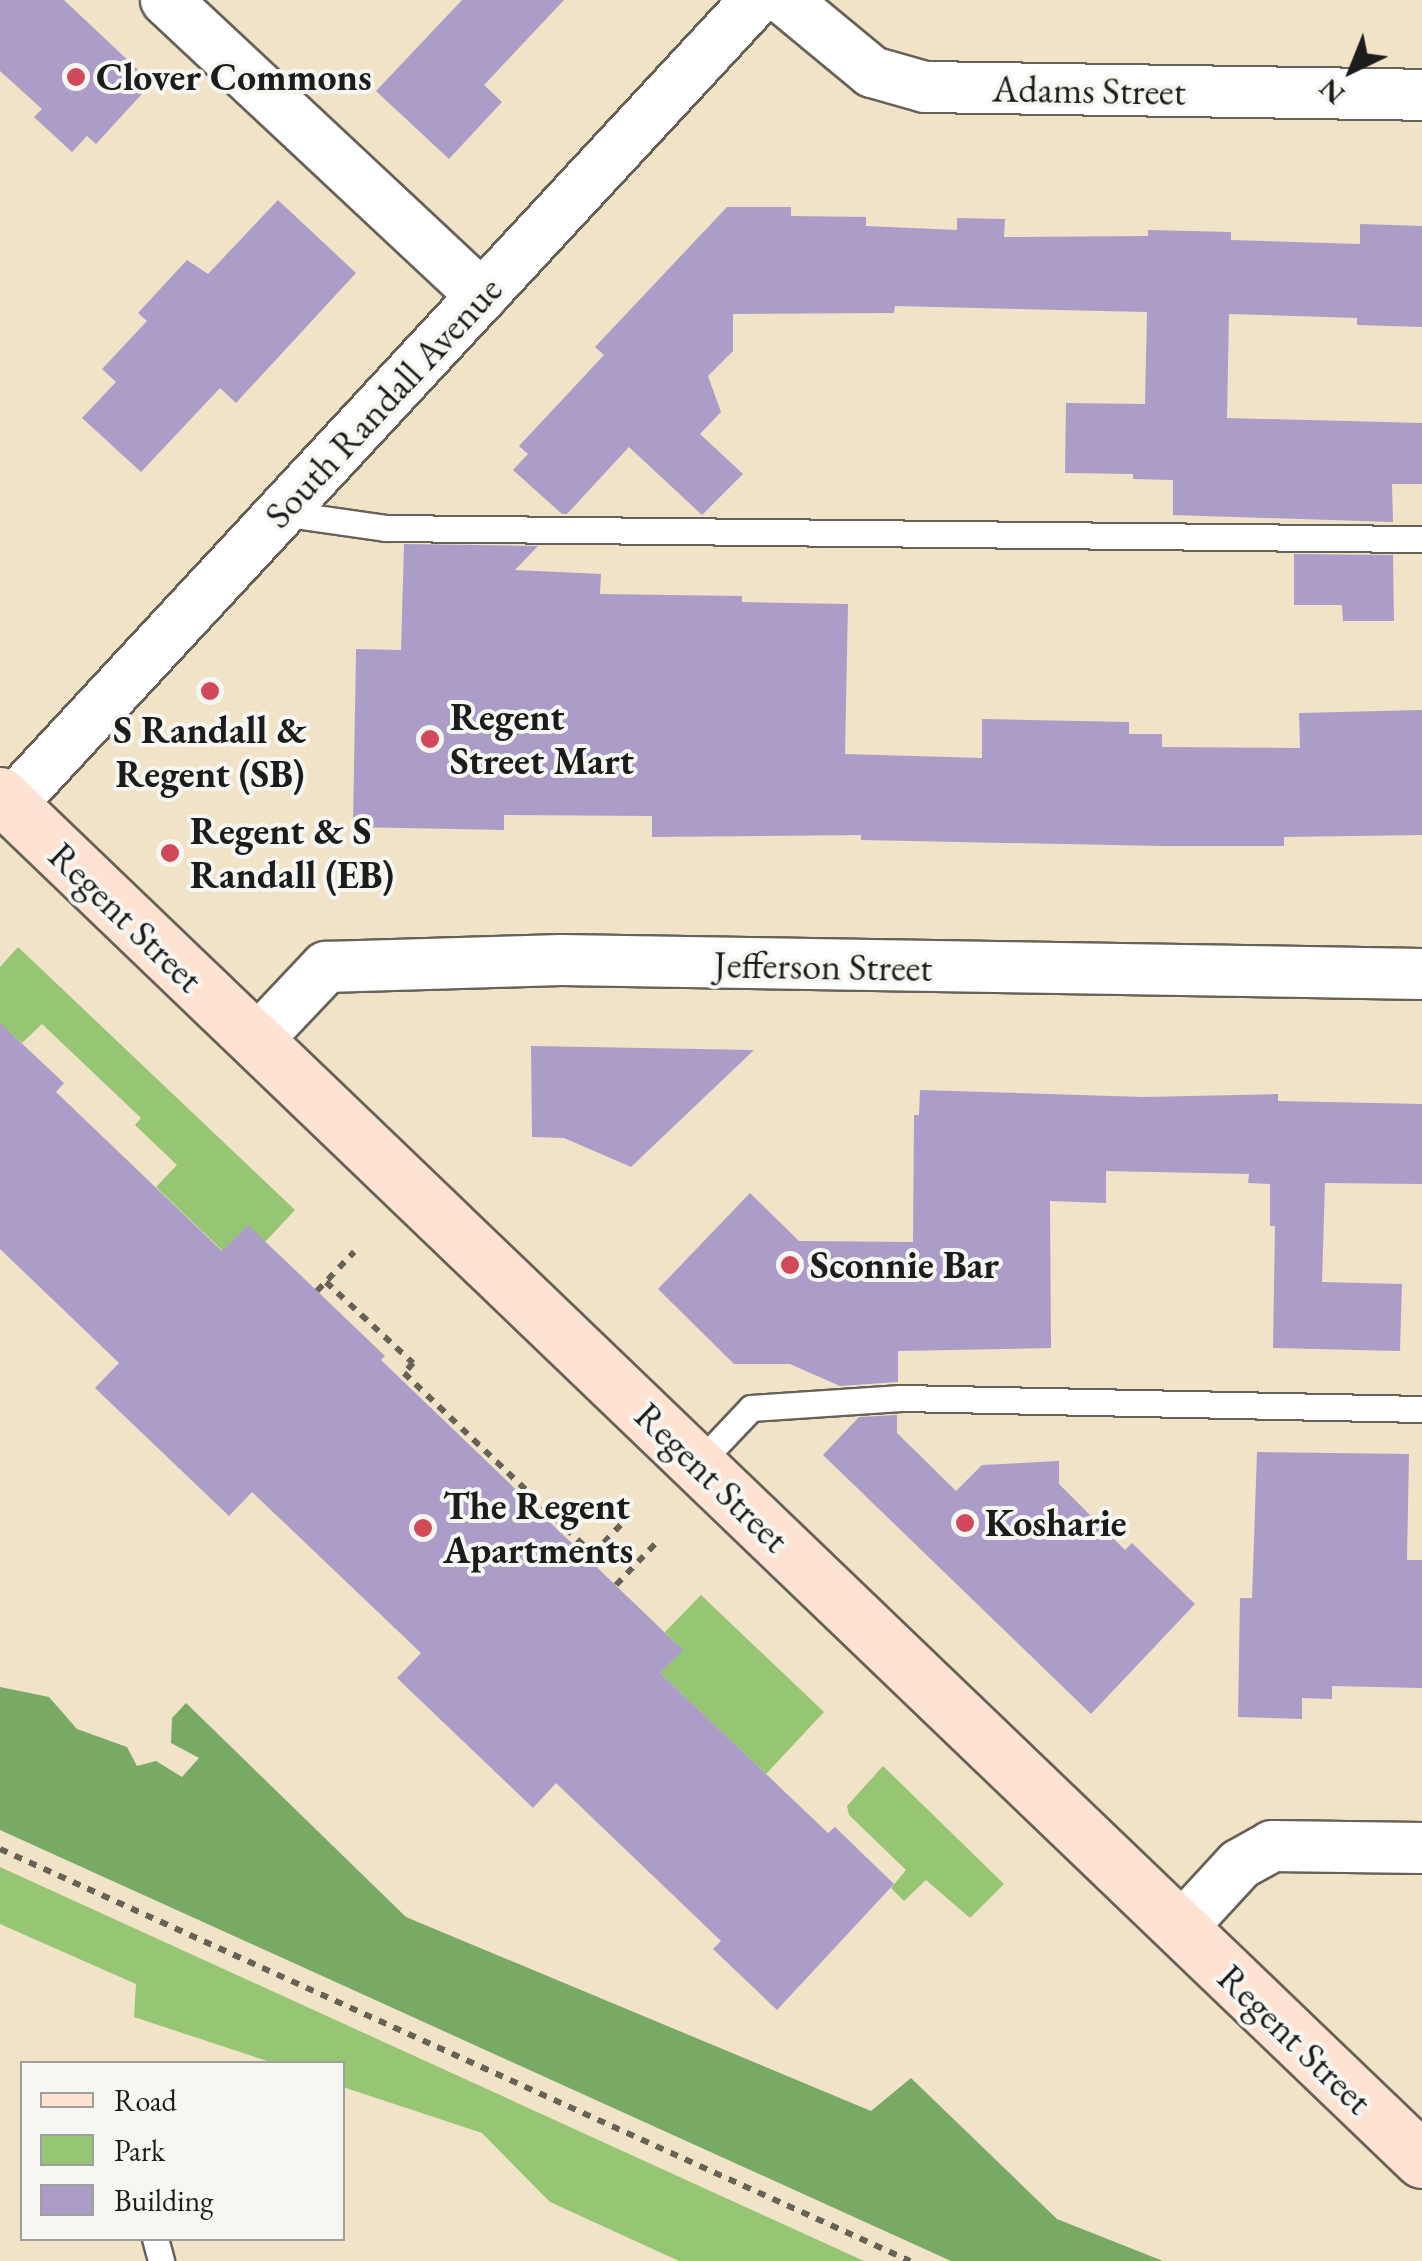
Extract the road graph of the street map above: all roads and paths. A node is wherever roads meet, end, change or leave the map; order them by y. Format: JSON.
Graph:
{"nodes":[{"id":1,"x":166,"y":0,"type":"edge"},
{"id":2,"x":756,"y":0,"type":"edge"},
{"id":3,"x":785,"y":0,"type":"edge"},
{"id":4,"x":1422,"y":95,"type":"edge"},
{"id":5,"x":482,"y":296,"type":"junction"},
{"id":6,"x":280,"y":513,"type":"junction"},
{"id":7,"x":1422,"y":539,"type":"edge"},
{"id":8,"x":3,"y":806,"type":"edge"},
{"id":9,"x":1422,"y":974,"type":"edge"},
{"id":10,"x":256,"y":1041,"type":"junction"},
{"id":11,"x":354,"y":1252,"type":"dead end"},
{"id":12,"x":326,"y":1282,"type":"junction"},
{"id":13,"x":317,"y":1292,"type":"dead end"},
{"id":14,"x":1422,"y":1408,"type":"edge"},
{"id":15,"x":698,"y":1464,"type":"junction"},
{"id":16,"x":630,"y":1515,"type":"dead end"},
{"id":17,"x":657,"y":1542,"type":"dead end"},
{"id":18,"x":616,"y":1585,"type":"dead end"},
{"id":19,"x":0,"y":1848,"type":"edge"},
{"id":20,"x":1422,"y":1848,"type":"edge"},
{"id":21,"x":1180,"y":1929,"type":"junction"},
{"id":22,"x":1422,"y":2160,"type":"edge"},
{"id":23,"x":910,"y":2261,"type":"edge"}],
"edges":[{"from":1,"to":5,"type":"street"},
{"from":2,"to":5,"type":"street","name":"South Randall Avenue"},
{"from":3,"to":4,"type":"street","name":"Adams Street"},
{"from":5,"to":6,"type":"street","name":"South Randall Avenue"},
{"from":6,"to":7,"type":"lane"},
{"from":6,"to":8,"type":"street","name":"South Randall Avenue"},
{"from":8,"to":10,"type":"main road","name":"Regent Street"},
{"from":9,"to":10,"type":"street","name":"Jefferson Street"},
{"from":10,"to":15,"type":"main road","name":"Regent Street"},
{"from":11,"to":12,"type":"path"},
{"from":12,"to":13,"type":"path"},
{"from":12,"to":16,"type":"path"},
{"from":14,"to":15,"type":"lane"},
{"from":15,"to":21,"type":"main road","name":"Regent Street"},
{"from":17,"to":18,"type":"path"},
{"from":19,"to":23,"type":"path"},
{"from":20,"to":21,"type":"street"},
{"from":21,"to":22,"type":"main road","name":"Regent Street"}]}
